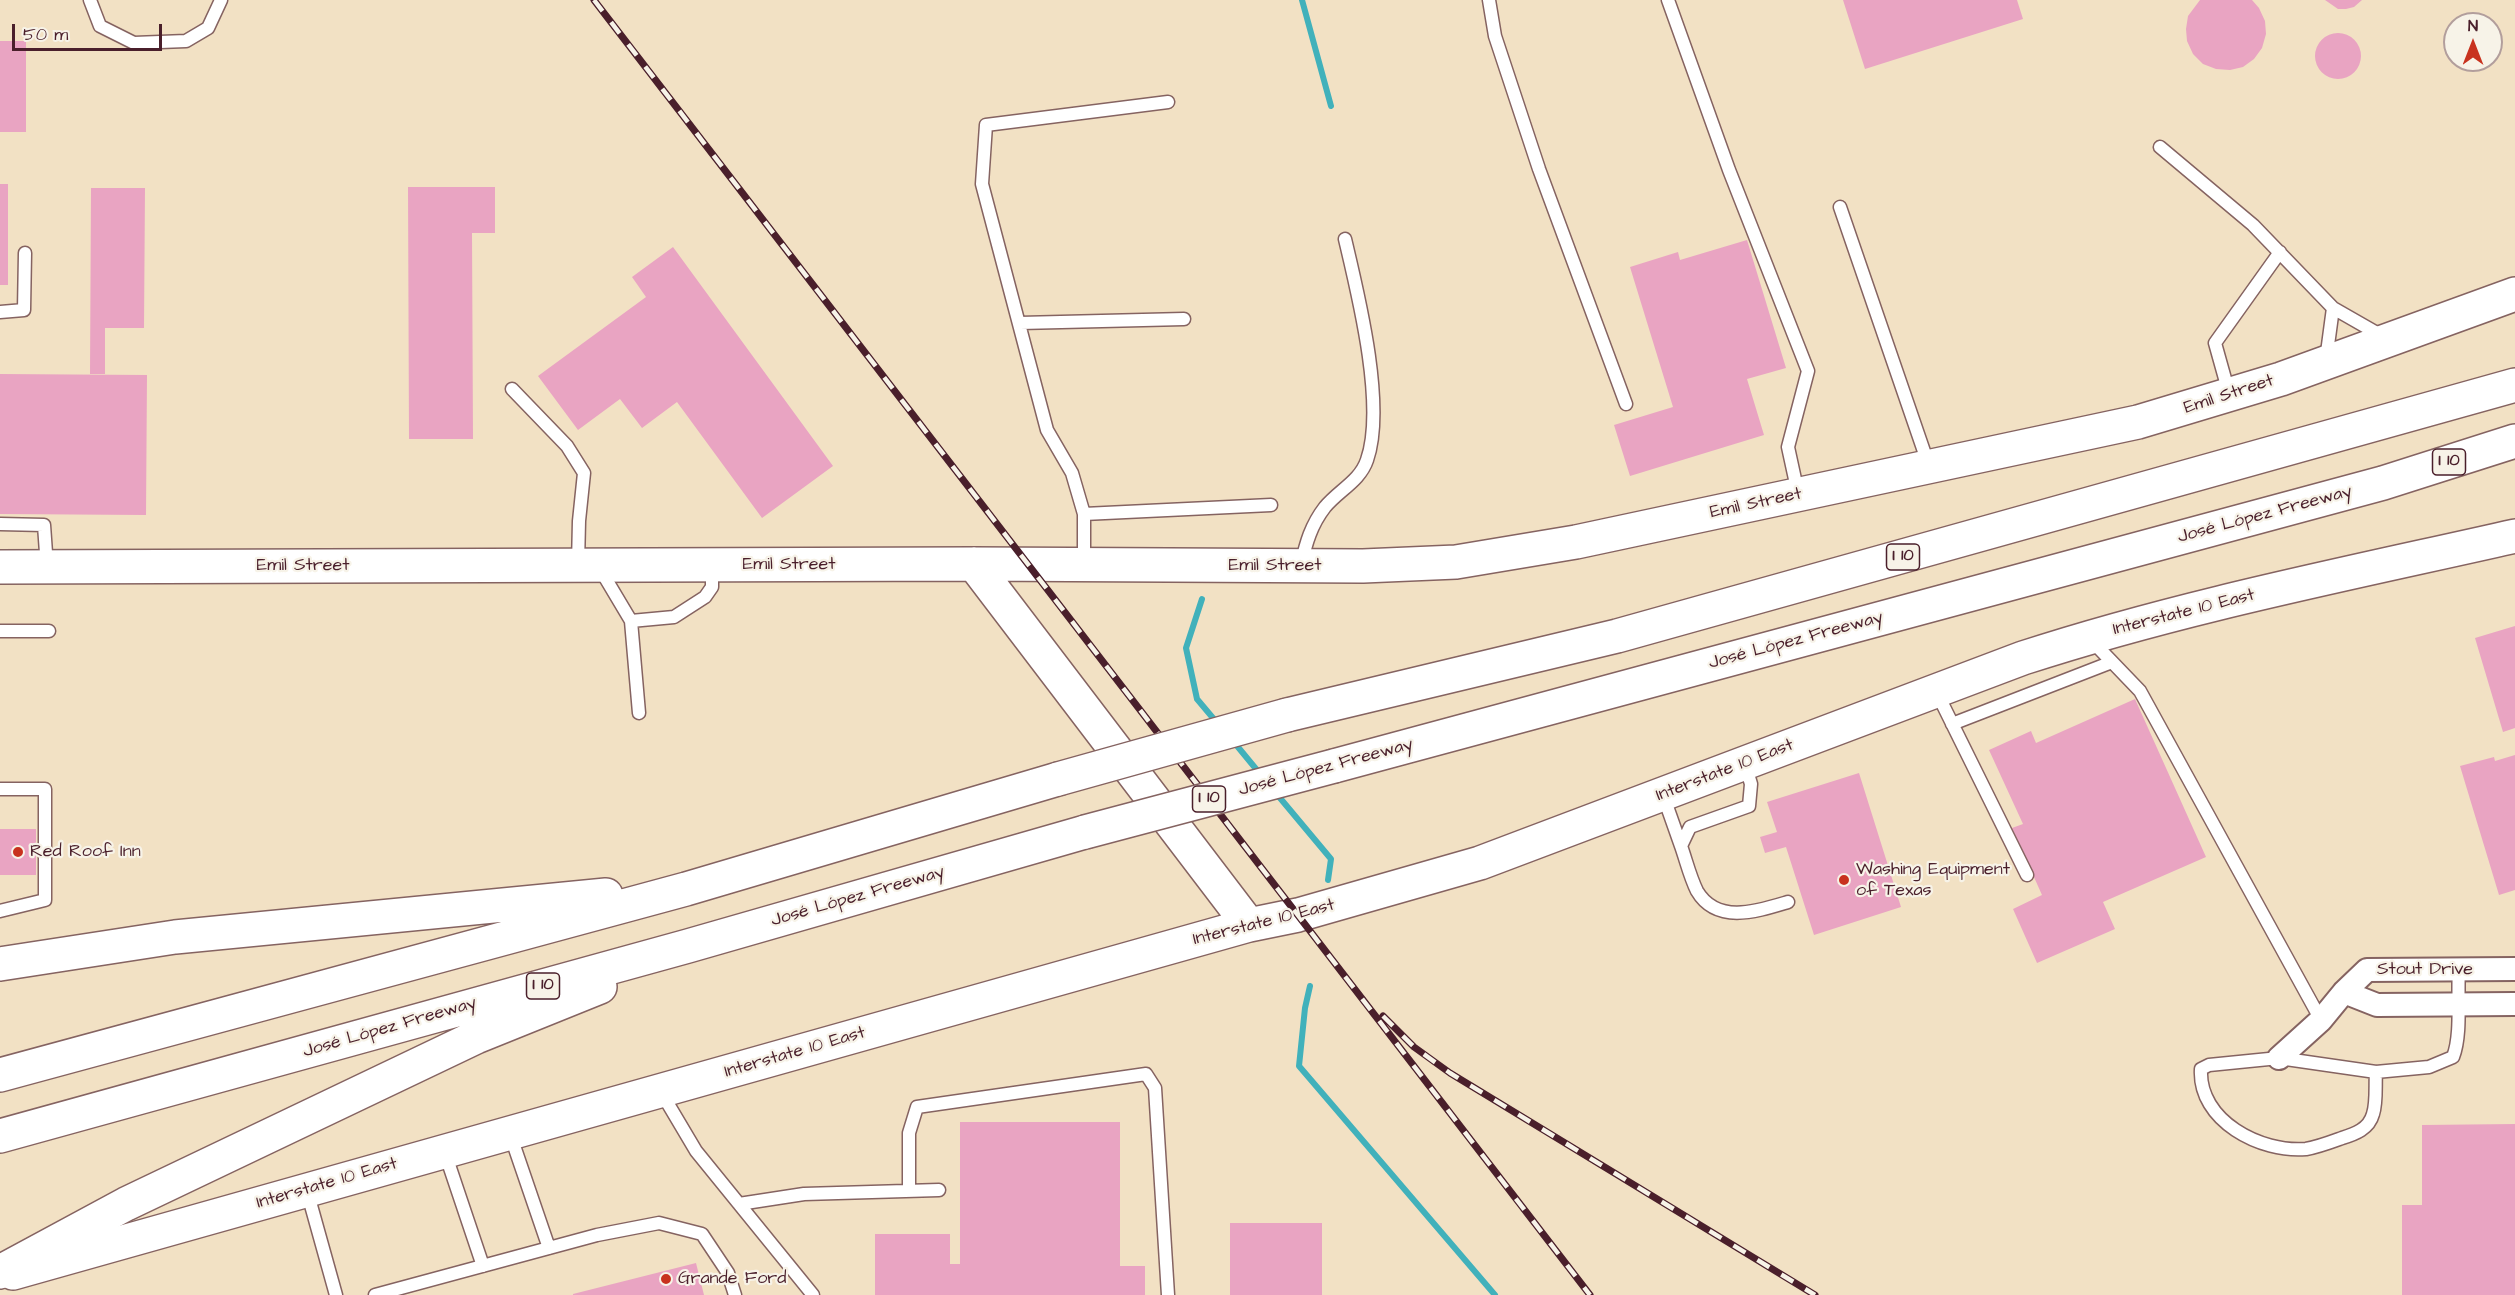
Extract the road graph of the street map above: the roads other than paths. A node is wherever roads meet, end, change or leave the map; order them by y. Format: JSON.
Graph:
{"nodes":[{"id":1,"x":90,"y":0,"type":"edge"},
{"id":2,"x":221,"y":0,"type":"edge"},
{"id":3,"x":1489,"y":0,"type":"edge"},
{"id":4,"x":1668,"y":0,"type":"edge"},
{"id":5,"x":1168,"y":102,"type":"dead end"},
{"id":6,"x":2160,"y":147,"type":"dead end"},
{"id":7,"x":1840,"y":207,"type":"dead end"},
{"id":8,"x":1345,"y":239,"type":"dead end"},
{"id":9,"x":2280,"y":252,"type":"junction"},
{"id":10,"x":25,"y":253,"type":"dead end"},
{"id":11,"x":2515,"y":294,"type":"edge"},
{"id":12,"x":2333,"y":308,"type":"junction"},
{"id":13,"x":0,"y":312,"type":"edge"},
{"id":14,"x":1184,"y":319,"type":"dead end"},
{"id":15,"x":1020,"y":323,"type":"junction"},
{"id":16,"x":2388,"y":340,"type":"junction"},
{"id":17,"x":2325,"y":363,"type":"junction"},
{"id":18,"x":2515,"y":385,"type":"edge"},
{"id":19,"x":512,"y":389,"type":"dead end"},
{"id":20,"x":2230,"y":395,"type":"junction"},
{"id":21,"x":1626,"y":404,"type":"dead end"},
{"id":22,"x":2515,"y":441,"type":"edge"},
{"id":23,"x":2515,"y":453,"type":"edge"},
{"id":24,"x":1930,"y":467,"type":"junction"},
{"id":25,"x":2383,"y":483,"type":"junction"},
{"id":26,"x":1798,"y":495,"type":"junction"},
{"id":27,"x":1271,"y":504,"type":"dead end"},
{"id":28,"x":1084,"y":514,"type":"junction"},
{"id":29,"x":0,"y":524,"type":"edge"},
{"id":30,"x":2515,"y":536,"type":"edge"},
{"id":31,"x":974,"y":564,"type":"junction"},
{"id":32,"x":1070,"y":564,"type":"junction"},
{"id":33,"x":588,"y":565,"type":"junction"},
{"id":34,"x":712,"y":565,"type":"junction"},
{"id":35,"x":1300,"y":566,"type":"junction"},
{"id":36,"x":0,"y":567,"type":"edge"},
{"id":37,"x":47,"y":567,"type":"junction"},
{"id":38,"x":631,"y":621,"type":"junction"},
{"id":39,"x":1019,"y":626,"type":"junction"},
{"id":40,"x":0,"y":631,"type":"edge"},
{"id":41,"x":49,"y":631,"type":"dead end"},
{"id":42,"x":2088,"y":638,"type":"junction"},
{"id":43,"x":2112,"y":662,"type":"junction"},
{"id":44,"x":1936,"y":691,"type":"junction"},
{"id":45,"x":639,"y":713,"type":"dead end"},
{"id":46,"x":1952,"y":724,"type":"junction"},
{"id":47,"x":1745,"y":763,"type":"junction"},
{"id":48,"x":0,"y":789,"type":"edge"},
{"id":49,"x":1662,"y":794,"type":"junction"},
{"id":50,"x":1681,"y":846,"type":"junction"},
{"id":51,"x":2027,"y":874,"type":"dead end"},
{"id":52,"x":686,"y":889,"type":"junction"},
{"id":53,"x":1788,"y":902,"type":"dead end"},
{"id":54,"x":0,"y":911,"type":"edge"},
{"id":55,"x":1249,"y":925,"type":"junction"},
{"id":56,"x":688,"y":945,"type":"junction"},
{"id":57,"x":0,"y":964,"type":"edge"},
{"id":58,"x":2459,"y":969,"type":"junction"},
{"id":59,"x":2515,"y":969,"type":"edge"},
{"id":60,"x":2344,"y":992,"type":"junction"},
{"id":61,"x":2515,"y":1004,"type":"edge"},
{"id":62,"x":2457,"y":1005,"type":"junction"},
{"id":63,"x":2321,"y":1020,"type":"junction"},
{"id":64,"x":2279,"y":1058,"type":"junction"},
{"id":65,"x":2376,"y":1072,"type":"junction"},
{"id":66,"x":0,"y":1075,"type":"edge"},
{"id":67,"x":660,"y":1091,"type":"junction"},
{"id":68,"x":510,"y":1133,"type":"junction"},
{"id":69,"x":0,"y":1136,"type":"edge"},
{"id":70,"x":445,"y":1151,"type":"junction"},
{"id":71,"x":307,"y":1190,"type":"junction"},
{"id":72,"x":939,"y":1190,"type":"dead end"},
{"id":73,"x":909,"y":1191,"type":"junction"},
{"id":74,"x":739,"y":1204,"type":"junction"},
{"id":75,"x":549,"y":1248,"type":"junction"},
{"id":76,"x":483,"y":1266,"type":"junction"},
{"id":77,"x":0,"y":1274,"type":"edge"},
{"id":78,"x":336,"y":1295,"type":"edge"},
{"id":79,"x":375,"y":1295,"type":"edge"},
{"id":80,"x":735,"y":1295,"type":"edge"},
{"id":81,"x":813,"y":1295,"type":"edge"},
{"id":82,"x":1168,"y":1295,"type":"edge"}],
"edges":[{"from":1,"to":2,"type":"lane"},
{"from":3,"to":21,"type":"lane"},
{"from":4,"to":26,"type":"lane"},
{"from":5,"to":15,"type":"lane"},
{"from":6,"to":9,"type":"lane"},
{"from":7,"to":24,"type":"lane"},
{"from":8,"to":35,"type":"lane"},
{"from":9,"to":12,"type":"lane"},
{"from":9,"to":20,"type":"lane"},
{"from":10,"to":13,"type":"lane"},
{"from":11,"to":16,"type":"main road","name":"Emil Street"},
{"from":12,"to":16,"type":"lane"},
{"from":12,"to":17,"type":"lane"},
{"from":14,"to":15,"type":"lane"},
{"from":15,"to":28,"type":"lane"},
{"from":16,"to":17,"type":"main road","name":"Emil Street"},
{"from":17,"to":20,"type":"main road","name":"Emil Street"},
{"from":18,"to":52,"type":"main road","number":"I 10","bridge":true},
{"from":19,"to":33,"type":"lane"},
{"from":20,"to":24,"type":"main road","name":"Emil Street"},
{"from":22,"to":25,"type":"main road","name":"José López Freeway","number":"I 10"},
{"from":23,"to":25,"type":"main road"},
{"from":24,"to":26,"type":"main road","name":"Emil Street"},
{"from":25,"to":56,"type":"main road","name":"José López Freeway","number":"I 10","bridge":true},
{"from":26,"to":35,"type":"main road","name":"Emil Street"},
{"from":27,"to":28,"type":"lane"},
{"from":28,"to":32,"type":"lane"},
{"from":29,"to":37,"type":"lane"},
{"from":30,"to":42,"type":"main road","name":"Interstate 10 East"},
{"from":31,"to":32,"type":"main road","name":"Emil Street"},
{"from":31,"to":34,"type":"main road","name":"Emil Street"},
{"from":31,"to":39,"type":"main road"},
{"from":32,"to":35,"type":"main road","name":"Emil Street"},
{"from":32,"to":39,"type":"main road"},
{"from":33,"to":34,"type":"main road","name":"Emil Street"},
{"from":33,"to":37,"type":"main road","name":"Emil Street"},
{"from":33,"to":38,"type":"lane"},
{"from":34,"to":38,"type":"lane"},
{"from":36,"to":37,"type":"main road","name":"Emil Street"},
{"from":38,"to":45,"type":"lane"},
{"from":39,"to":55,"type":"main road"},
{"from":40,"to":41,"type":"lane"},
{"from":42,"to":43,"type":"lane"},
{"from":42,"to":44,"type":"main road","name":"Interstate 10 East"},
{"from":43,"to":46,"type":"lane"},
{"from":43,"to":63,"type":"lane"},
{"from":44,"to":46,"type":"lane"},
{"from":44,"to":47,"type":"main road","name":"Interstate 10 East"},
{"from":46,"to":51,"type":"lane"},
{"from":47,"to":49,"type":"main road","name":"Interstate 10 East"},
{"from":47,"to":50,"type":"lane"},
{"from":48,"to":54,"type":"lane"},
{"from":49,"to":50,"type":"lane"},
{"from":49,"to":55,"type":"main road","name":"Interstate 10 East"},
{"from":50,"to":53,"type":"lane"},
{"from":52,"to":57,"type":"main road"},
{"from":52,"to":66,"type":"main road","number":"I 10"},
{"from":55,"to":67,"type":"main road","name":"Interstate 10 East"},
{"from":56,"to":69,"type":"main road","name":"José López Freeway","number":"I 10"},
{"from":56,"to":77,"type":"main road"},
{"from":58,"to":59,"type":"street","name":"Stout Drive"},
{"from":58,"to":60,"type":"street","name":"Stout Drive"},
{"from":58,"to":62,"type":"lane"},
{"from":60,"to":62,"type":"street","name":"Stout Drive"},
{"from":60,"to":63,"type":"street","name":"Stout Drive"},
{"from":61,"to":62,"type":"street","name":"Stout Drive"},
{"from":62,"to":65,"type":"lane"},
{"from":63,"to":64,"type":"street","name":"Stout Drive"},
{"from":64,"to":65,"type":"lane"},
{"from":64,"to":65,"type":"lane"},
{"from":67,"to":68,"type":"main road","name":"Interstate 10 East"},
{"from":67,"to":74,"type":"lane"},
{"from":68,"to":70,"type":"main road","name":"Interstate 10 East"},
{"from":68,"to":75,"type":"lane"},
{"from":70,"to":71,"type":"main road","name":"Interstate 10 East"},
{"from":70,"to":76,"type":"lane"},
{"from":71,"to":77,"type":"main road","name":"Interstate 10 East"},
{"from":71,"to":78,"type":"lane"},
{"from":72,"to":73,"type":"lane"},
{"from":73,"to":74,"type":"lane"},
{"from":73,"to":82,"type":"lane"},
{"from":74,"to":81,"type":"lane"},
{"from":75,"to":76,"type":"lane"},
{"from":75,"to":80,"type":"lane"},
{"from":76,"to":79,"type":"lane"}]}
